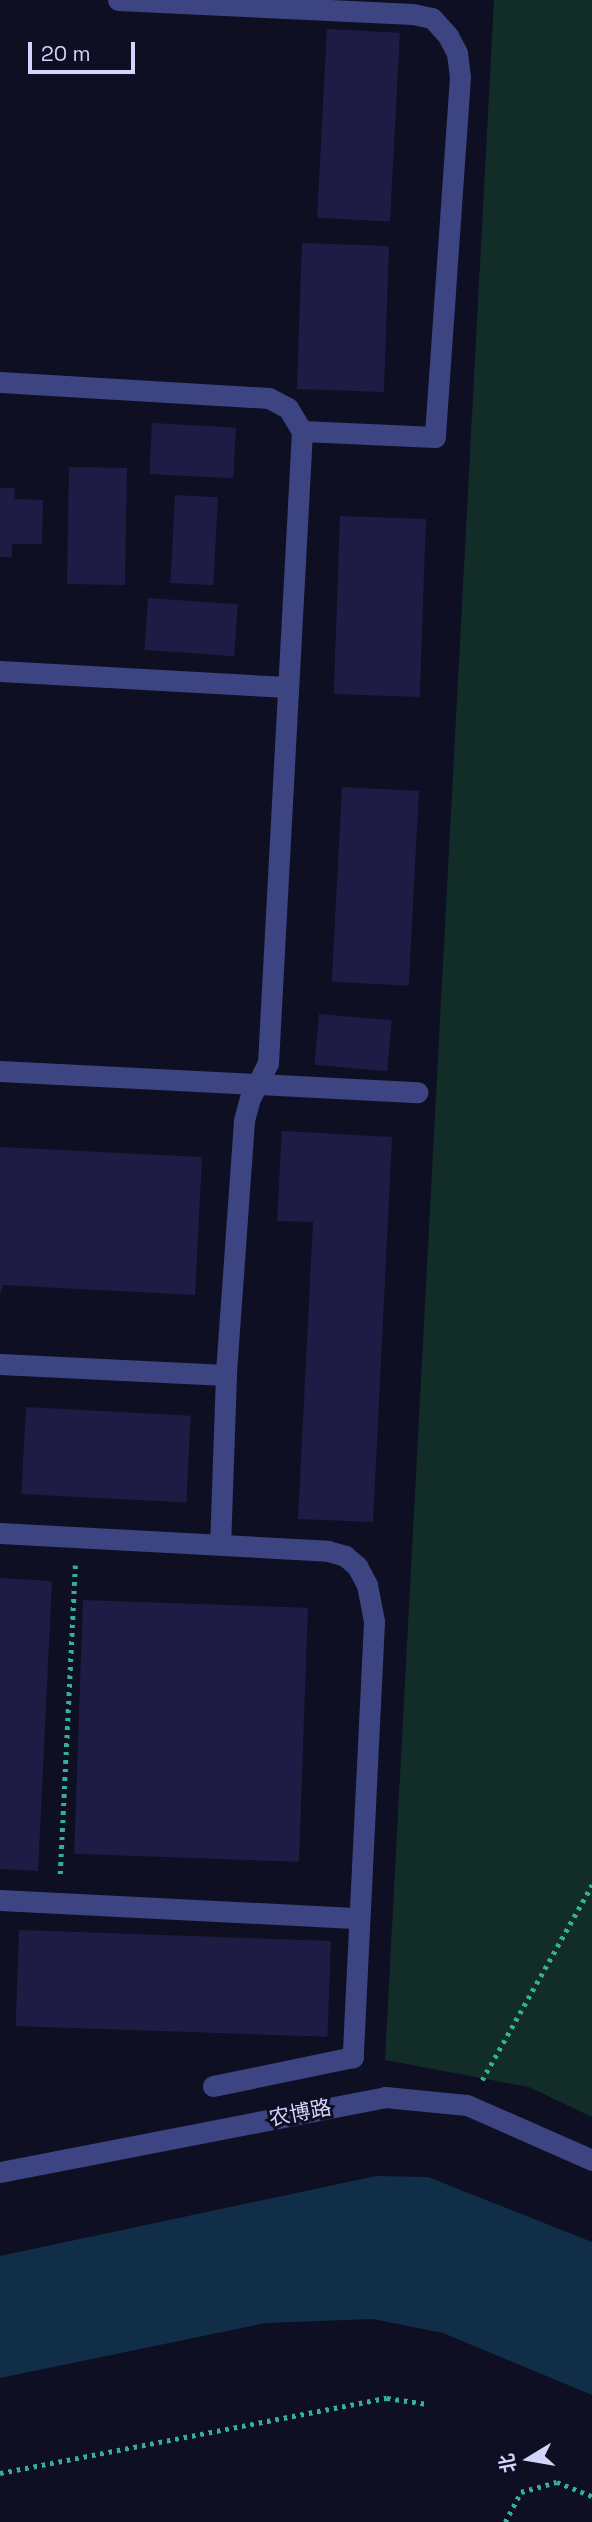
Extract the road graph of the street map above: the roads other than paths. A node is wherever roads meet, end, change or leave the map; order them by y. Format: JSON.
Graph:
{"nodes":[{"id":1,"x":118,"y":0,"type":"edge"},
{"id":2,"x":152,"y":1,"type":"edge"},
{"id":3,"x":0,"y":382,"type":"edge"},
{"id":4,"x":302,"y":431,"type":"junction"},
{"id":5,"x":0,"y":671,"type":"edge"},
{"id":6,"x":288,"y":687,"type":"junction"},
{"id":7,"x":0,"y":1071,"type":"edge"},
{"id":8,"x":260,"y":1083,"type":"junction"},
{"id":9,"x":417,"y":1092,"type":"dead end"},
{"id":10,"x":0,"y":1364,"type":"edge"},
{"id":11,"x":226,"y":1376,"type":"junction"},
{"id":12,"x":0,"y":1533,"type":"edge"},
{"id":13,"x":220,"y":1544,"type":"junction"},
{"id":14,"x":0,"y":1900,"type":"edge"},
{"id":15,"x":359,"y":1918,"type":"junction"},
{"id":16,"x":213,"y":2086,"type":"dead end"},
{"id":17,"x":592,"y":2160,"type":"edge"},
{"id":18,"x":0,"y":2172,"type":"edge"}],
"edges":[{"from":1,"to":2,"type":"street"},
{"from":2,"to":4,"type":"street"},
{"from":3,"to":4,"type":"street"},
{"from":4,"to":6,"type":"street"},
{"from":5,"to":6,"type":"street"},
{"from":6,"to":8,"type":"street"},
{"from":7,"to":8,"type":"street"},
{"from":8,"to":9,"type":"street"},
{"from":8,"to":11,"type":"street"},
{"from":10,"to":11,"type":"street"},
{"from":11,"to":13,"type":"street"},
{"from":12,"to":13,"type":"street"},
{"from":13,"to":15,"type":"street"},
{"from":14,"to":15,"type":"street"},
{"from":15,"to":16,"type":"street"},
{"from":17,"to":18,"type":"street","name":"农博路"}]}
